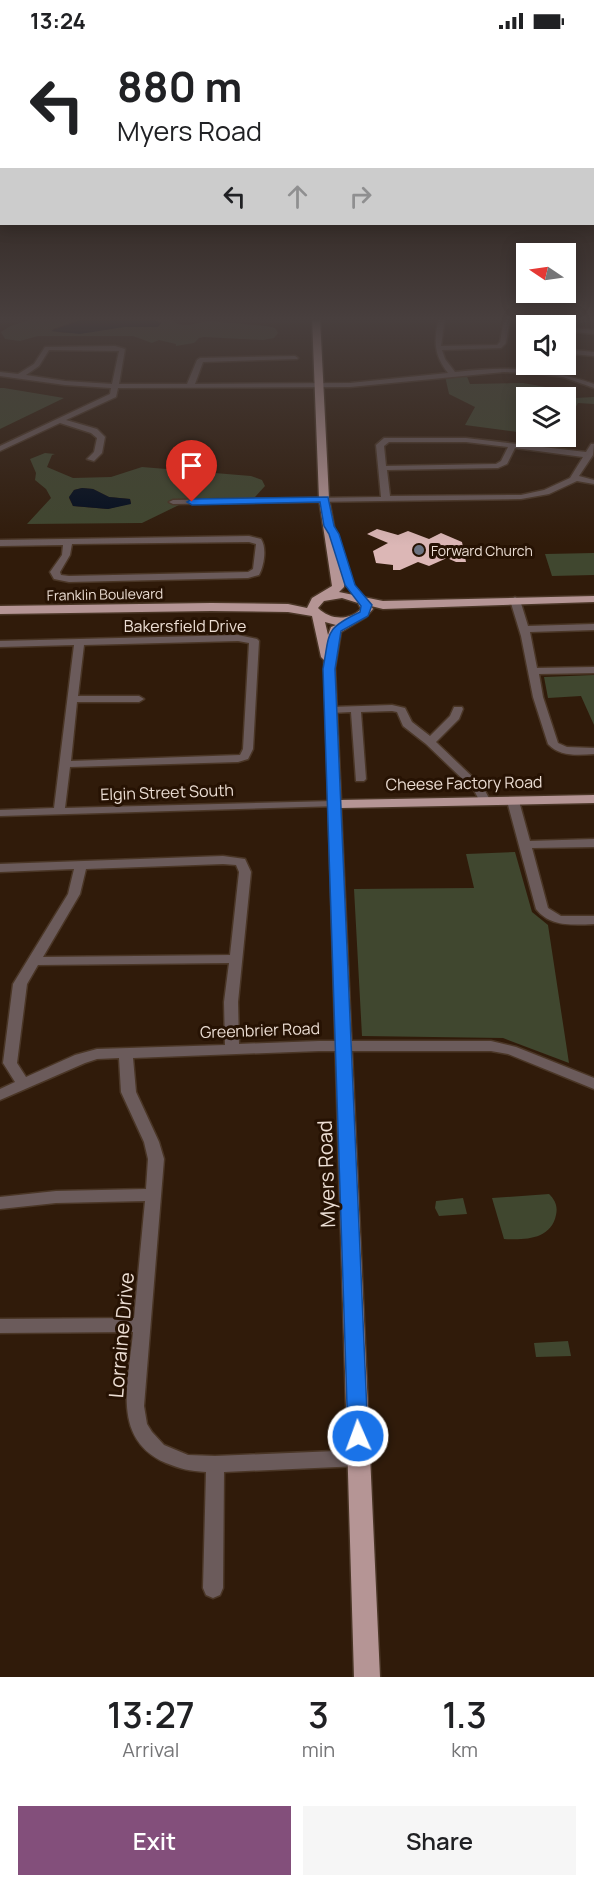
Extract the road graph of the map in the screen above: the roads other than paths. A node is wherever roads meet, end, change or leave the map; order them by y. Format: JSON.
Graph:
{"nodes":[{"id":1,"x":113,"y":393,"type":"edge"},
{"id":2,"x":320,"y":393,"type":"edge"},
{"id":3,"x":61,"y":421,"type":"junction"},
{"id":4,"x":513,"y":445,"type":"junction"},
{"id":5,"x":594,"y":446,"type":"edge"},
{"id":6,"x":0,"y":449,"type":"edge"},
{"id":7,"x":589,"y":455,"type":"junction"},
{"id":8,"x":91,"y":459,"type":"dead end"},
{"id":9,"x":383,"y":468,"type":"junction"},
{"id":10,"x":575,"y":478,"type":"junction"},
{"id":11,"x":594,"y":482,"type":"edge"},
{"id":12,"x":324,"y":499,"type":"junction"},
{"id":13,"x":386,"y":500,"type":"junction"},
{"id":14,"x":173,"y":502,"type":"dead end"},
{"id":15,"x":329,"y":526,"type":"junction"},
{"id":16,"x":68,"y":542,"type":"junction"},
{"id":17,"x":0,"y":543,"type":"edge"},
{"id":18,"x":324,"y":597,"type":"junction"},
{"id":19,"x":594,"y":598,"type":"edge"},
{"id":20,"x":361,"y":600,"type":"junction"},
{"id":21,"x":515,"y":600,"type":"junction"},
{"id":22,"x":454,"y":603,"type":"junction"},
{"id":23,"x":211,"y":607,"type":"junction"},
{"id":24,"x":0,"y":610,"type":"edge"},
{"id":25,"x":316,"y":614,"type":"junction"},
{"id":26,"x":355,"y":618,"type":"junction"},
{"id":27,"x":594,"y":627,"type":"edge"},
{"id":28,"x":524,"y":629,"type":"junction"},
{"id":29,"x":79,"y":643,"type":"junction"},
{"id":30,"x":0,"y":644,"type":"edge"},
{"id":31,"x":329,"y":669,"type":"junction"},
{"id":32,"x":594,"y":670,"type":"edge"},
{"id":33,"x":533,"y":671,"type":"junction"},
{"id":34,"x":72,"y":699,"type":"junction"},
{"id":35,"x":139,"y":699,"type":"dead end"},
{"id":36,"x":356,"y":709,"type":"junction"},
{"id":37,"x":458,"y":709,"type":"dead end"},
{"id":38,"x":331,"y":710,"type":"junction"},
{"id":39,"x":430,"y":742,"type":"junction"},
{"id":40,"x":594,"y":751,"type":"edge"},
{"id":41,"x":65,"y":764,"type":"junction"},
{"id":42,"x":360,"y":779,"type":"dead end"},
{"id":43,"x":484,"y":800,"type":"junction"},
{"id":44,"x":594,"y":800,"type":"edge"},
{"id":45,"x":513,"y":801,"type":"junction"},
{"id":46,"x":334,"y":804,"type":"junction"},
{"id":47,"x":59,"y":812,"type":"junction"},
{"id":48,"x":0,"y":813,"type":"edge"},
{"id":49,"x":594,"y":843,"type":"edge"},
{"id":50,"x":526,"y":844,"type":"junction"},
{"id":51,"x":81,"y":866,"type":"junction"},
{"id":52,"x":0,"y":868,"type":"edge"},
{"id":53,"x":594,"y":920,"type":"edge"},
{"id":54,"x":234,"y":959,"type":"junction"},
{"id":55,"x":33,"y":961,"type":"junction"},
{"id":56,"x":343,"y":1046,"type":"junction"},
{"id":57,"x":232,"y":1048,"type":"junction"},
{"id":58,"x":126,"y":1054,"type":"junction"},
{"id":59,"x":594,"y":1084,"type":"edge"},
{"id":60,"x":24,"y":1085,"type":"junction"},
{"id":61,"x":0,"y":1095,"type":"edge"},
{"id":62,"x":154,"y":1195,"type":"junction"},
{"id":63,"x":0,"y":1203,"type":"edge"},
{"id":64,"x":142,"y":1325,"type":"junction"},
{"id":65,"x":0,"y":1326,"type":"edge"},
{"id":66,"x":359,"y":1458,"type":"junction"},
{"id":67,"x":215,"y":1464,"type":"junction"},
{"id":68,"x":213,"y":1588,"type":"dead end"},
{"id":69,"x":367,"y":1677,"type":"edge"}],
"edges":[{"from":1,"to":3,"type":"street"},
{"from":2,"to":12,"type":"main road"},
{"from":3,"to":6,"type":"street"},
{"from":3,"to":8,"type":"street"},
{"from":4,"to":7,"type":"street"},
{"from":4,"to":9,"type":"street"},
{"from":4,"to":9,"type":"street"},
{"from":5,"to":7,"type":"street"},
{"from":7,"to":10,"type":"street"},
{"from":9,"to":13,"type":"street"},
{"from":10,"to":11,"type":"street"},
{"from":10,"to":13,"type":"street"},
{"from":12,"to":13,"type":"street"},
{"from":12,"to":14,"type":"street"},
{"from":12,"to":15,"type":"main road"},
{"from":15,"to":18,"type":"main road"},
{"from":15,"to":20,"type":"main road"},
{"from":16,"to":16,"type":"street"},
{"from":16,"to":17,"type":"street"},
{"from":18,"to":20,"type":"main road","name":"Franklin Boulevard"},
{"from":18,"to":23,"type":"main road","name":"Franklin Boulevard"},
{"from":18,"to":25,"type":"main road"},
{"from":19,"to":21,"type":"main road"},
{"from":20,"to":22,"type":"main road"},
{"from":20,"to":26,"type":"main road"},
{"from":21,"to":22,"type":"main road"},
{"from":21,"to":28,"type":"street"},
{"from":22,"to":26,"type":"main road"},
{"from":23,"to":24,"type":"main road","name":"Franklin Boulevard"},
{"from":23,"to":25,"type":"main road","name":"Franklin Boulevard"},
{"from":25,"to":26,"type":"main road","name":"Franklin Boulevard"},
{"from":25,"to":31,"type":"main road","name":"Myers Road"},
{"from":26,"to":31,"type":"main road","name":"Myers Road"},
{"from":27,"to":28,"type":"street"},
{"from":28,"to":33,"type":"street"},
{"from":29,"to":30,"type":"street","name":"Bakersfield Drive"},
{"from":29,"to":34,"type":"street"},
{"from":29,"to":41,"type":"street","name":"Bakersfield Drive"},
{"from":31,"to":38,"type":"main road","name":"Myers Road"},
{"from":32,"to":33,"type":"street"},
{"from":33,"to":40,"type":"street"},
{"from":34,"to":35,"type":"street"},
{"from":34,"to":41,"type":"street"},
{"from":36,"to":38,"type":"street"},
{"from":36,"to":39,"type":"street"},
{"from":36,"to":42,"type":"street"},
{"from":37,"to":39,"type":"street"},
{"from":38,"to":46,"type":"main road","name":"Myers Road"},
{"from":39,"to":43,"type":"street"},
{"from":41,"to":47,"type":"street"},
{"from":43,"to":45,"type":"main road","name":"Cheese Factory Road"},
{"from":43,"to":46,"type":"main road","name":"Cheese Factory Road"},
{"from":44,"to":45,"type":"main road","name":"Cheese Factory Road"},
{"from":45,"to":50,"type":"street"},
{"from":46,"to":47,"type":"street","name":"Elgin Street South"},
{"from":46,"to":56,"type":"main road","name":"Myers Road"},
{"from":47,"to":48,"type":"street","name":"Elgin Street South"},
{"from":49,"to":50,"type":"street"},
{"from":50,"to":53,"type":"street"},
{"from":51,"to":52,"type":"street"},
{"from":51,"to":54,"type":"street"},
{"from":51,"to":55,"type":"street"},
{"from":54,"to":55,"type":"street"},
{"from":54,"to":57,"type":"street"},
{"from":55,"to":60,"type":"street"},
{"from":56,"to":57,"type":"street","name":"Greenbrier Road"},
{"from":56,"to":59,"type":"street","name":"Greenbrier Road"},
{"from":56,"to":66,"type":"main road","name":"Myers Road"},
{"from":57,"to":58,"type":"street","name":"Greenbrier Road"},
{"from":58,"to":60,"type":"street","name":"Greenbrier Road"},
{"from":58,"to":62,"type":"street","name":"Lorraine Drive"},
{"from":60,"to":61,"type":"street","name":"Greenbrier Road"},
{"from":62,"to":63,"type":"street"},
{"from":62,"to":64,"type":"street","name":"Lorraine Drive"},
{"from":64,"to":65,"type":"street"},
{"from":64,"to":67,"type":"street","name":"Lorraine Drive"},
{"from":66,"to":67,"type":"street","name":"Lorraine Drive"},
{"from":66,"to":69,"type":"main road","name":"Myers Road"},
{"from":67,"to":68,"type":"street"}]}
